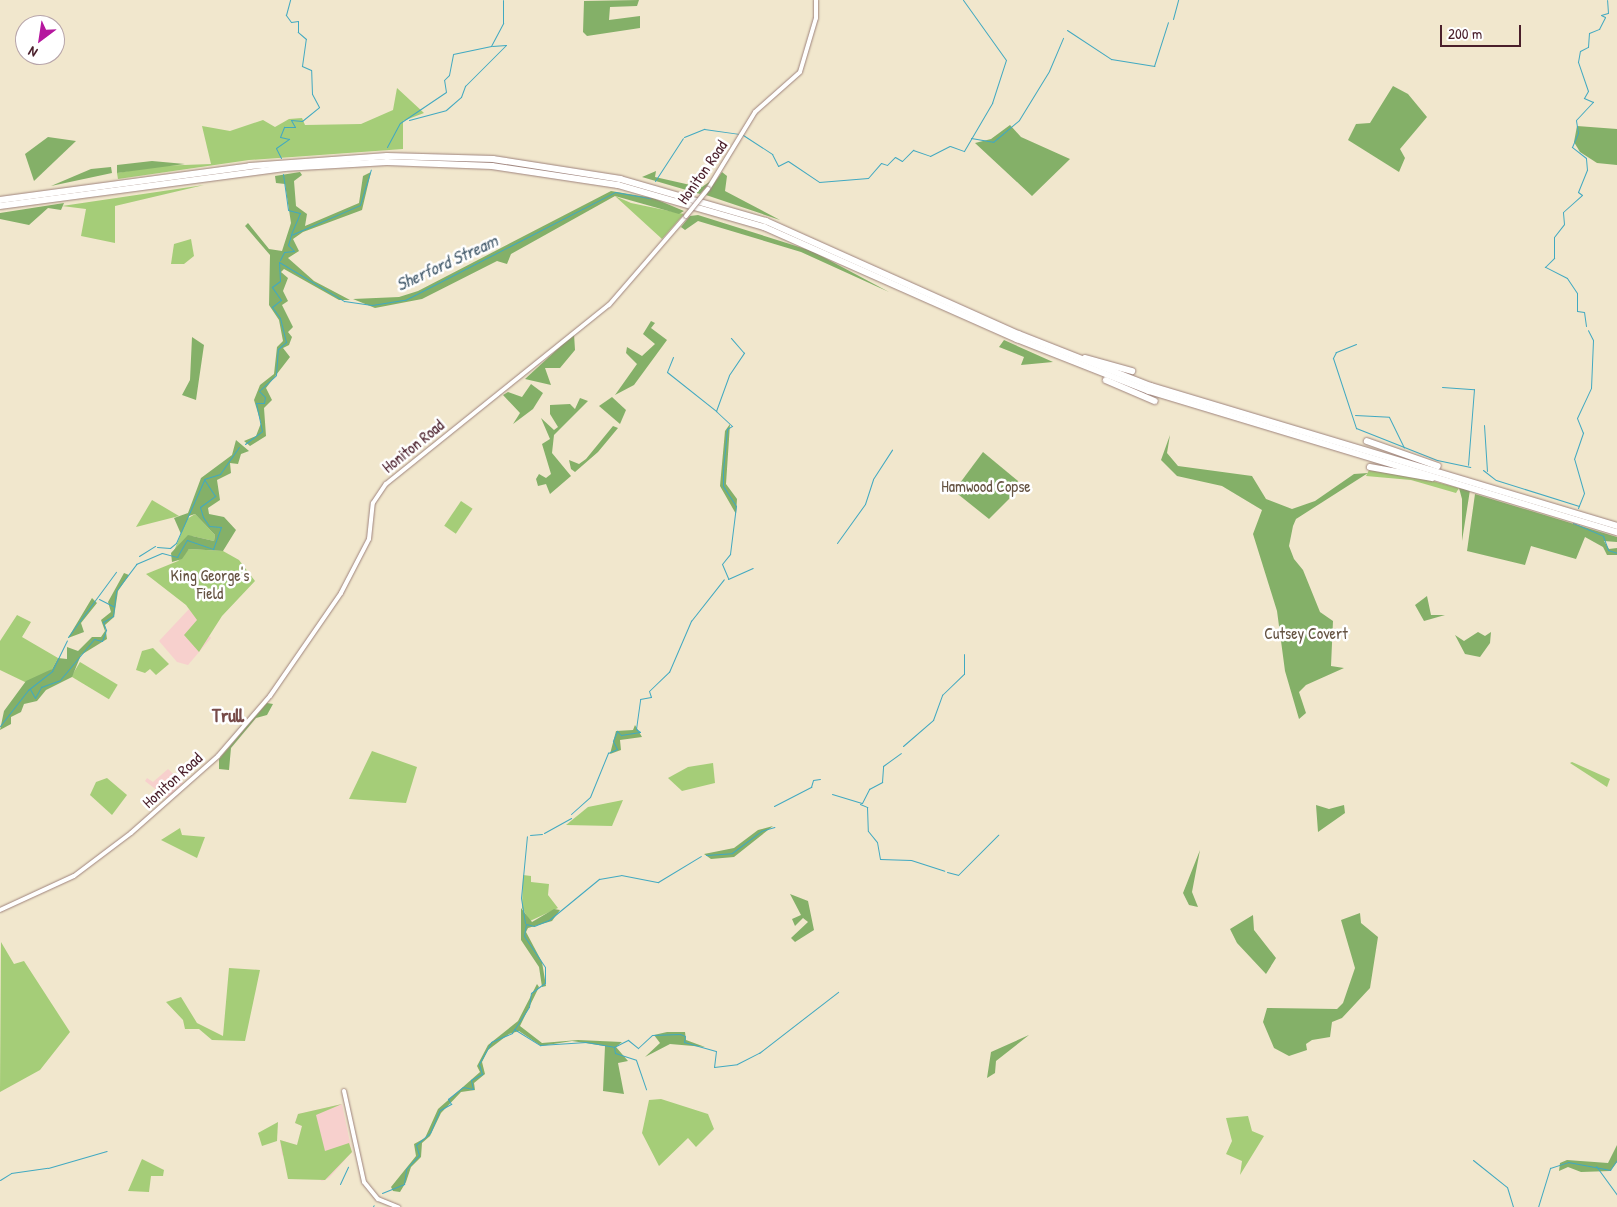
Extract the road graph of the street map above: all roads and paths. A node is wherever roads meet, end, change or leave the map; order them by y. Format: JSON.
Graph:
{"nodes":[{"id":1,"x":816,"y":0,"type":"edge"},
{"id":2,"x":0,"y":200,"type":"edge"},
{"id":3,"x":0,"y":206,"type":"edge"},
{"id":4,"x":1059,"y":351,"type":"junction"},
{"id":5,"x":1085,"y":368,"type":"junction"},
{"id":6,"x":1132,"y":370,"type":"dead end"},
{"id":7,"x":1155,"y":401,"type":"dead end"},
{"id":8,"x":1367,"y":441,"type":"dead end"},
{"id":9,"x":1370,"y":467,"type":"dead end"},
{"id":10,"x":1472,"y":480,"type":"junction"},
{"id":11,"x":1454,"y":481,"type":"junction"},
{"id":12,"x":1617,"y":526,"type":"edge"},
{"id":13,"x":1617,"y":532,"type":"edge"},
{"id":14,"x":0,"y":910,"type":"edge"},
{"id":15,"x":344,"y":1090,"type":"dead end"},
{"id":16,"x":398,"y":1207,"type":"edge"}],
"edges":[{"from":1,"to":14,"type":"street","name":"Honiton Road","bridge":true},
{"from":2,"to":4,"type":"highway"},
{"from":3,"to":5,"type":"highway"},
{"from":4,"to":6,"type":"highway"},
{"from":4,"to":10,"type":"highway"},
{"from":5,"to":7,"type":"highway"},
{"from":5,"to":11,"type":"highway"},
{"from":8,"to":10,"type":"highway"},
{"from":9,"to":11,"type":"highway"},
{"from":10,"to":12,"type":"highway"},
{"from":11,"to":13,"type":"highway"},
{"from":15,"to":16,"type":"street"}]}
